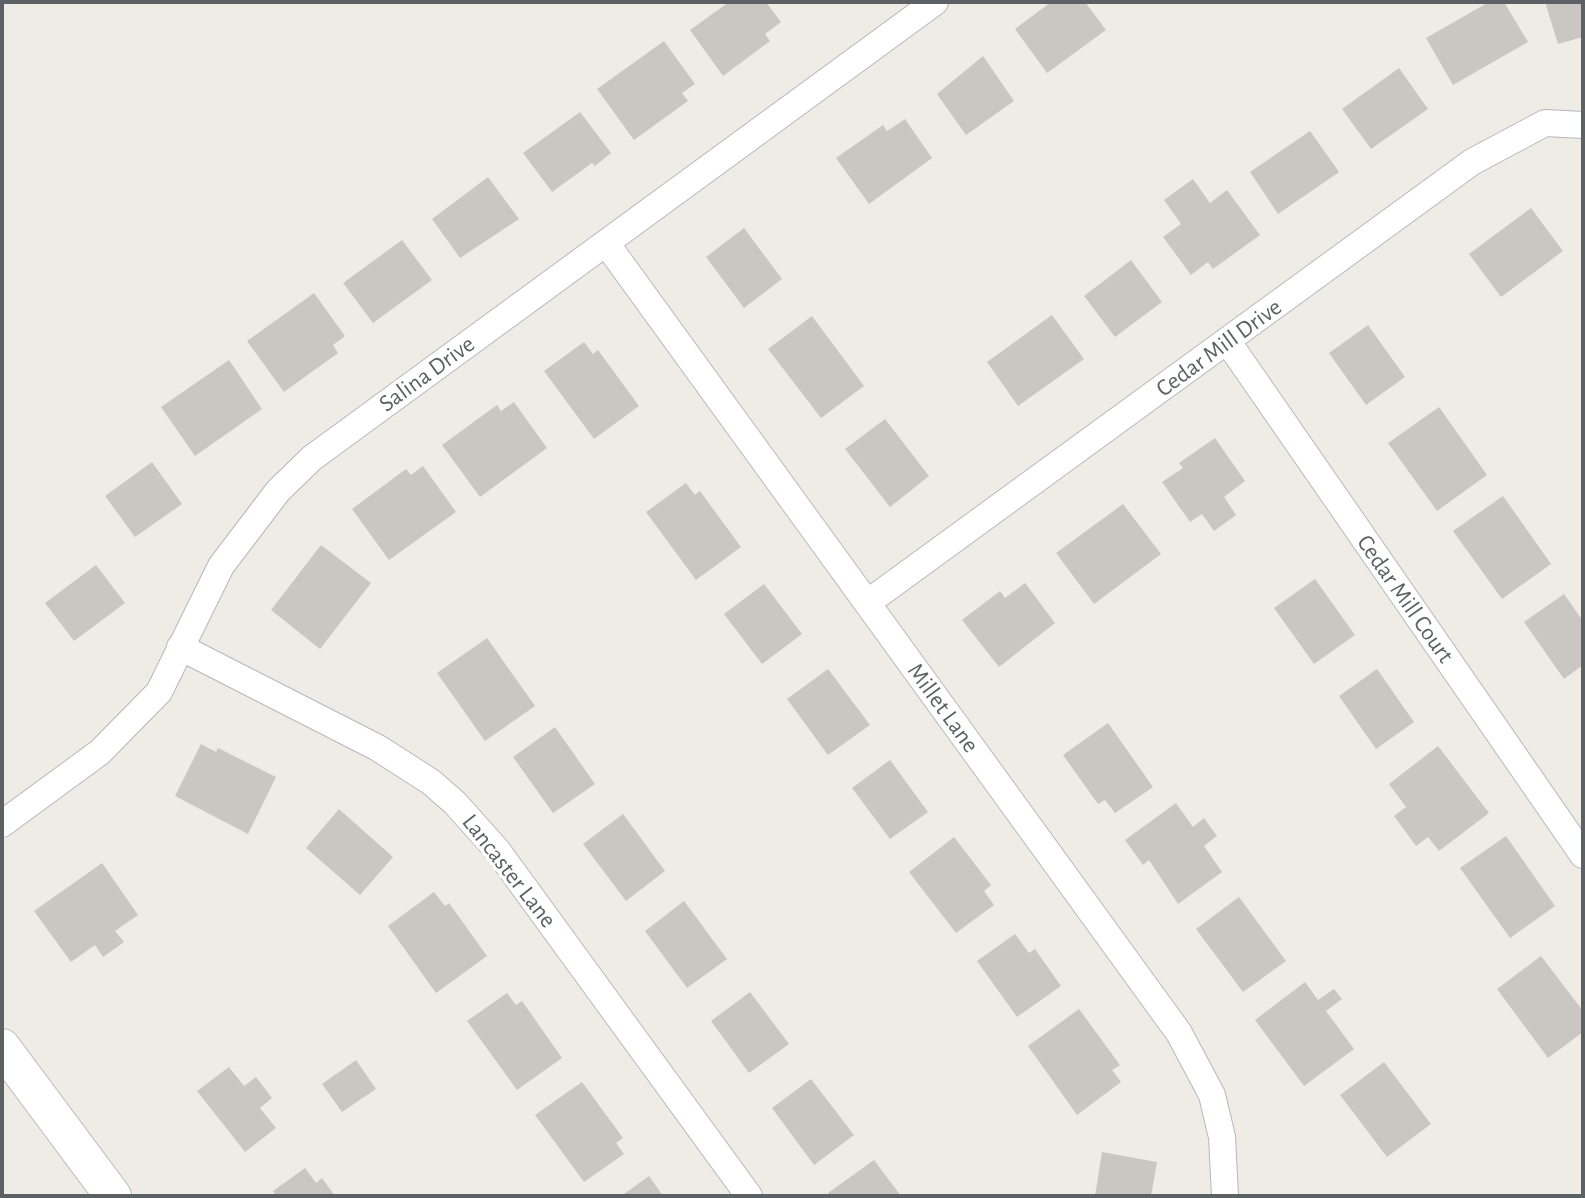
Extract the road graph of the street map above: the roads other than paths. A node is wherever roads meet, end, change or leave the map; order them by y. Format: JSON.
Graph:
{"nodes":[{"id":1,"x":935,"y":2,"type":"edge"},
{"id":2,"x":1583,"y":125,"type":"edge"},
{"id":3,"x":606,"y":243,"type":"junction"},
{"id":4,"x":1228,"y":342,"type":"junction"},
{"id":5,"x":867,"y":603,"type":"junction"},
{"id":6,"x":180,"y":647,"type":"junction"},
{"id":7,"x":2,"y":824,"type":"edge"},
{"id":8,"x":1583,"y":855,"type":"edge"},
{"id":9,"x":2,"y":1047,"type":"edge"},
{"id":10,"x":113,"y":1196,"type":"edge"},
{"id":11,"x":749,"y":1196,"type":"edge"},
{"id":12,"x":1225,"y":1196,"type":"edge"}],
"edges":[{"from":1,"to":3,"type":"street","name":"Salina Drive"},
{"from":2,"to":4,"type":"street","name":"Cedar Mill Drive"},
{"from":3,"to":5,"type":"street","name":"Millet Lane"},
{"from":3,"to":6,"type":"street","name":"Salina Drive"},
{"from":4,"to":5,"type":"street","name":"Cedar Mill Drive"},
{"from":4,"to":8,"type":"street","name":"Cedar Mill Court"},
{"from":5,"to":12,"type":"street","name":"Millet Lane"},
{"from":6,"to":7,"type":"street","name":"Salina Drive"},
{"from":6,"to":11,"type":"street","name":"Lancaster Lane"},
{"from":9,"to":10,"type":"street"}]}
